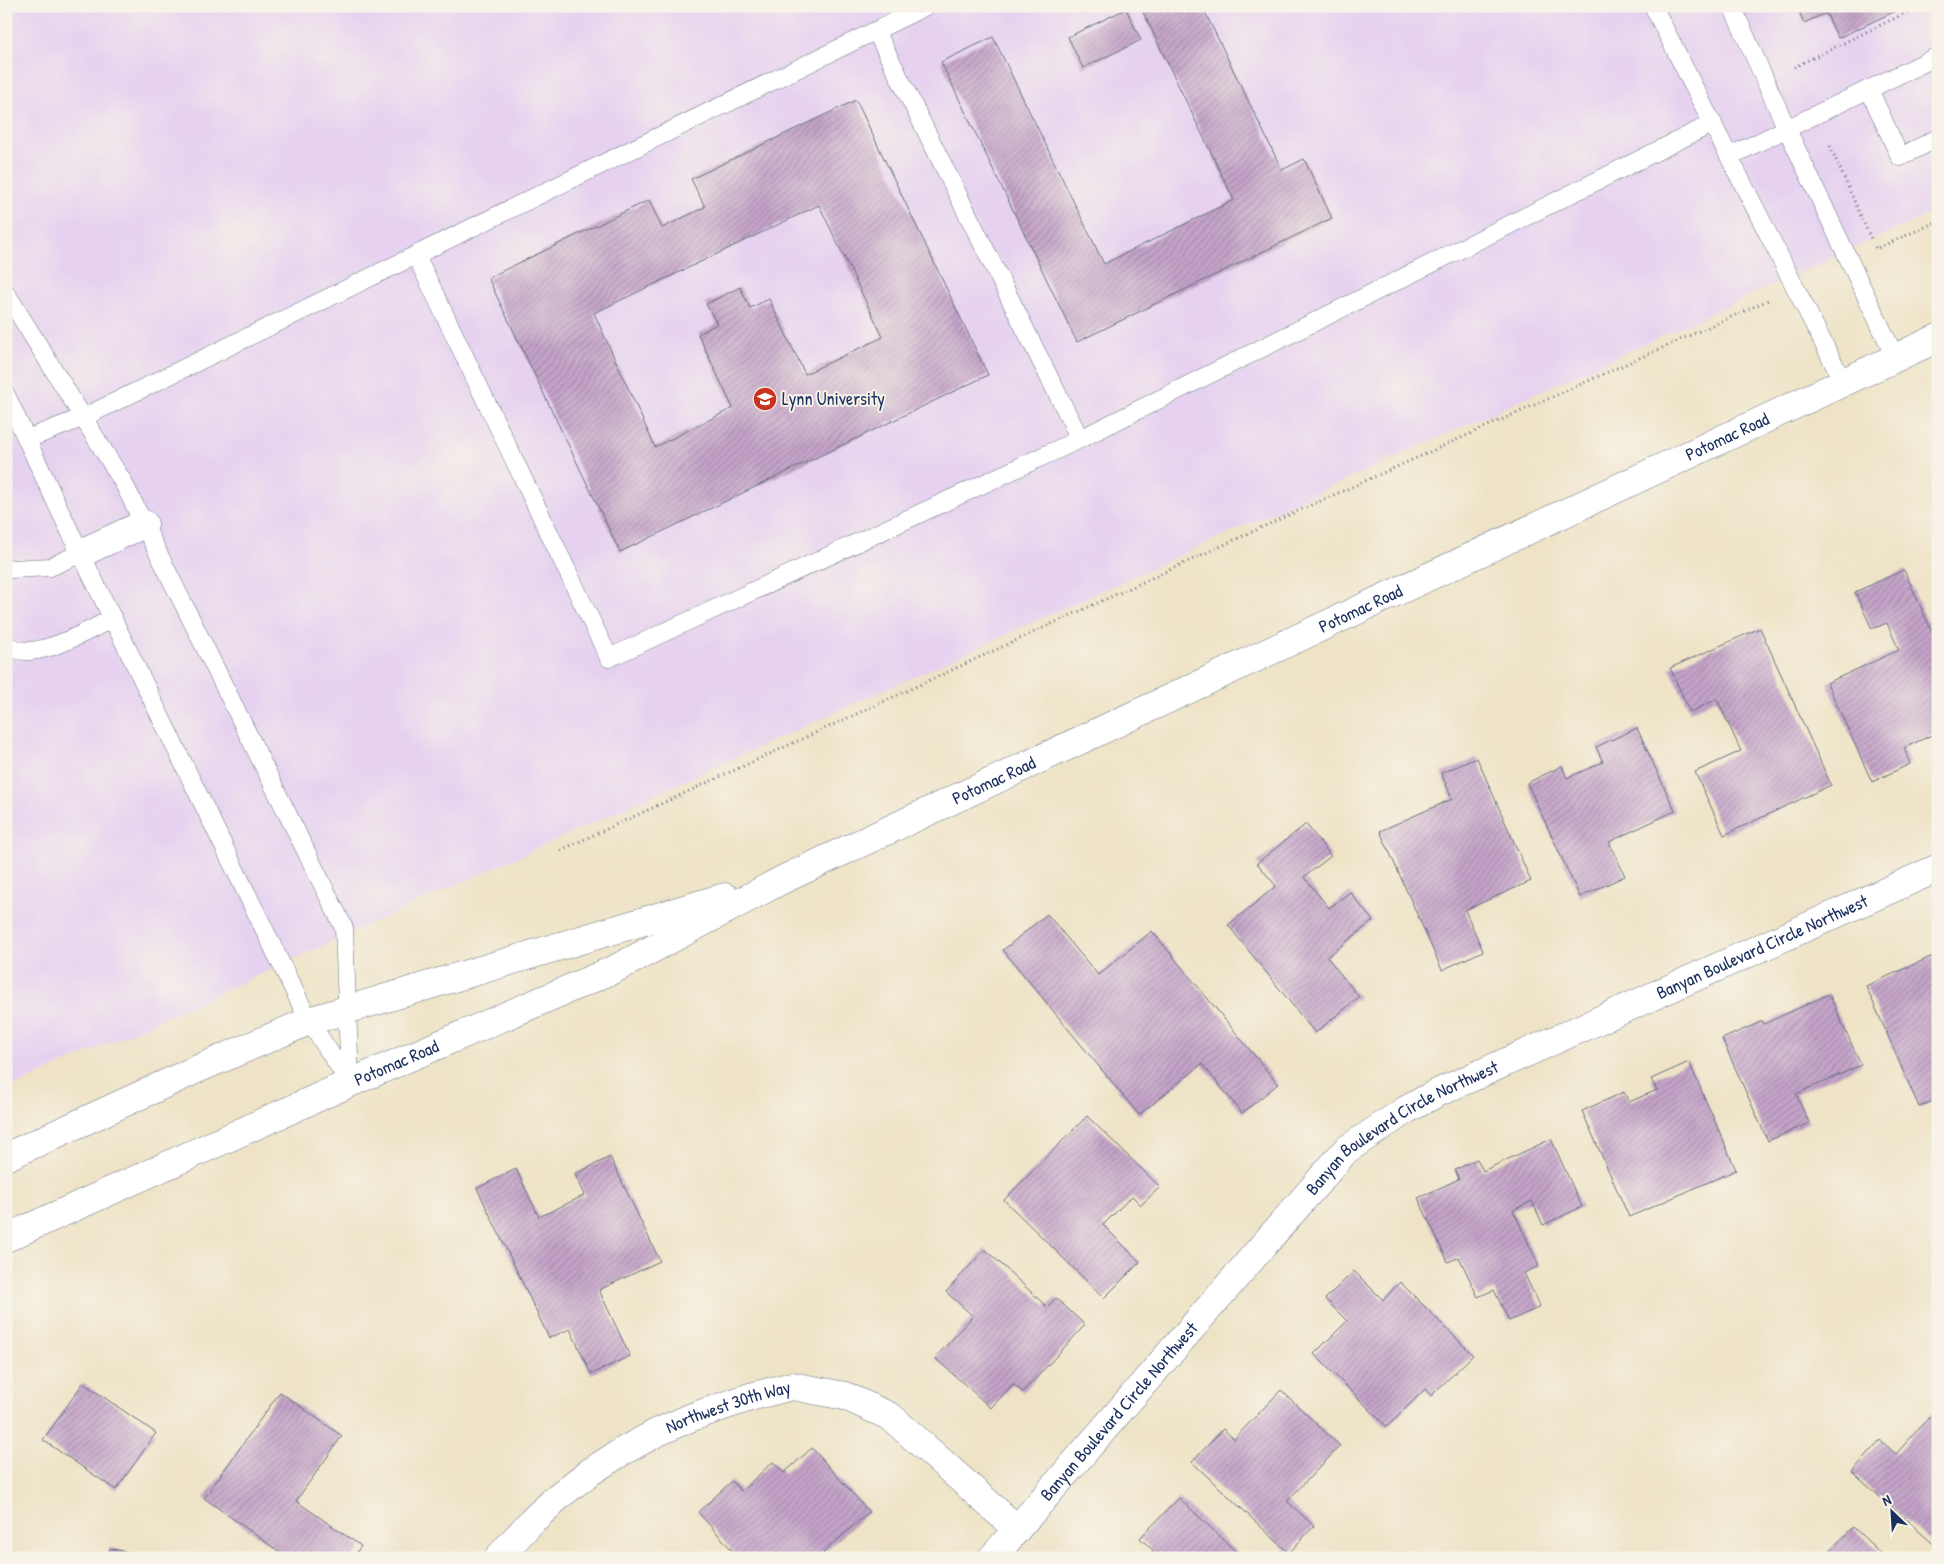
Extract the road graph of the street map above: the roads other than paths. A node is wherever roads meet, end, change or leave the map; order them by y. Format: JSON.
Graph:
{"nodes":[{"id":1,"x":926,"y":6,"type":"edge"},
{"id":2,"x":1653,"y":6,"type":"edge"},
{"id":3,"x":1732,"y":6,"type":"edge"},
{"id":4,"x":876,"y":30,"type":"junction"},
{"id":5,"x":1938,"y":56,"type":"edge"},
{"id":6,"x":1869,"y":89,"type":"junction"},
{"id":7,"x":1713,"y":123,"type":"junction"},
{"id":8,"x":1786,"y":127,"type":"junction"},
{"id":9,"x":1938,"y":138,"type":"edge"},
{"id":10,"x":1730,"y":156,"type":"junction"},
{"id":11,"x":416,"y":255,"type":"junction"},
{"id":12,"x":6,"y":293,"type":"edge"},
{"id":13,"x":1938,"y":338,"type":"edge"},
{"id":14,"x":1895,"y":357,"type":"junction"},
{"id":15,"x":1843,"y":382,"type":"junction"},
{"id":16,"x":6,"y":395,"type":"edge"},
{"id":17,"x":82,"y":418,"type":"junction"},
{"id":18,"x":1080,"y":438,"type":"junction"},
{"id":19,"x":27,"y":440,"type":"junction"},
{"id":20,"x":144,"y":524,"type":"junction"},
{"id":21,"x":81,"y":553,"type":"junction"},
{"id":22,"x":6,"y":567,"type":"edge"},
{"id":23,"x":113,"y":618,"type":"junction"},
{"id":24,"x":6,"y":644,"type":"edge"},
{"id":25,"x":1938,"y":868,"type":"edge"},
{"id":26,"x":782,"y":880,"type":"junction"},
{"id":27,"x":346,"y":1008,"type":"junction"},
{"id":28,"x":309,"y":1020,"type":"junction"},
{"id":29,"x":350,"y":1083,"type":"junction"},
{"id":30,"x":6,"y":1157,"type":"edge"},
{"id":31,"x":6,"y":1238,"type":"edge"},
{"id":32,"x":1017,"y":1529,"type":"junction"},
{"id":33,"x":498,"y":1558,"type":"edge"},
{"id":34,"x":992,"y":1558,"type":"edge"}],
"edges":[{"from":1,"to":4,"type":"lane"},
{"from":2,"to":7,"type":"lane"},
{"from":3,"to":8,"type":"lane"},
{"from":4,"to":11,"type":"lane"},
{"from":4,"to":18,"type":"lane"},
{"from":5,"to":6,"type":"lane"},
{"from":6,"to":8,"type":"lane"},
{"from":6,"to":9,"type":"lane"},
{"from":7,"to":10,"type":"lane"},
{"from":7,"to":18,"type":"lane"},
{"from":8,"to":10,"type":"lane"},
{"from":8,"to":14,"type":"lane"},
{"from":10,"to":15,"type":"lane"},
{"from":11,"to":17,"type":"lane"},
{"from":11,"to":18,"type":"lane"},
{"from":12,"to":17,"type":"lane"},
{"from":13,"to":14,"type":"street","name":"Potomac Road"},
{"from":14,"to":15,"type":"street","name":"Potomac Road"},
{"from":15,"to":26,"type":"street","name":"Potomac Road"},
{"from":16,"to":19,"type":"lane"},
{"from":17,"to":19,"type":"lane"},
{"from":17,"to":20,"type":"lane"},
{"from":19,"to":21,"type":"lane"},
{"from":20,"to":21,"type":"street"},
{"from":20,"to":27,"type":"lane"},
{"from":21,"to":22,"type":"lane"},
{"from":21,"to":23,"type":"lane"},
{"from":23,"to":24,"type":"lane"},
{"from":23,"to":28,"type":"lane"},
{"from":25,"to":32,"type":"street","name":"Banyan Boulevard Circle Northwest"},
{"from":26,"to":27,"type":"street","name":"Potomac Road"},
{"from":26,"to":29,"type":"street","name":"Potomac Road"},
{"from":27,"to":28,"type":"street","name":"Potomac Road"},
{"from":27,"to":29,"type":"lane"},
{"from":28,"to":29,"type":"lane"},
{"from":28,"to":30,"type":"street","name":"Potomac Road"},
{"from":29,"to":31,"type":"street","name":"Potomac Road"},
{"from":32,"to":33,"type":"street","name":"Northwest 30th Way"},
{"from":32,"to":34,"type":"street","name":"Banyan Boulevard Circle Northwest"}]}
